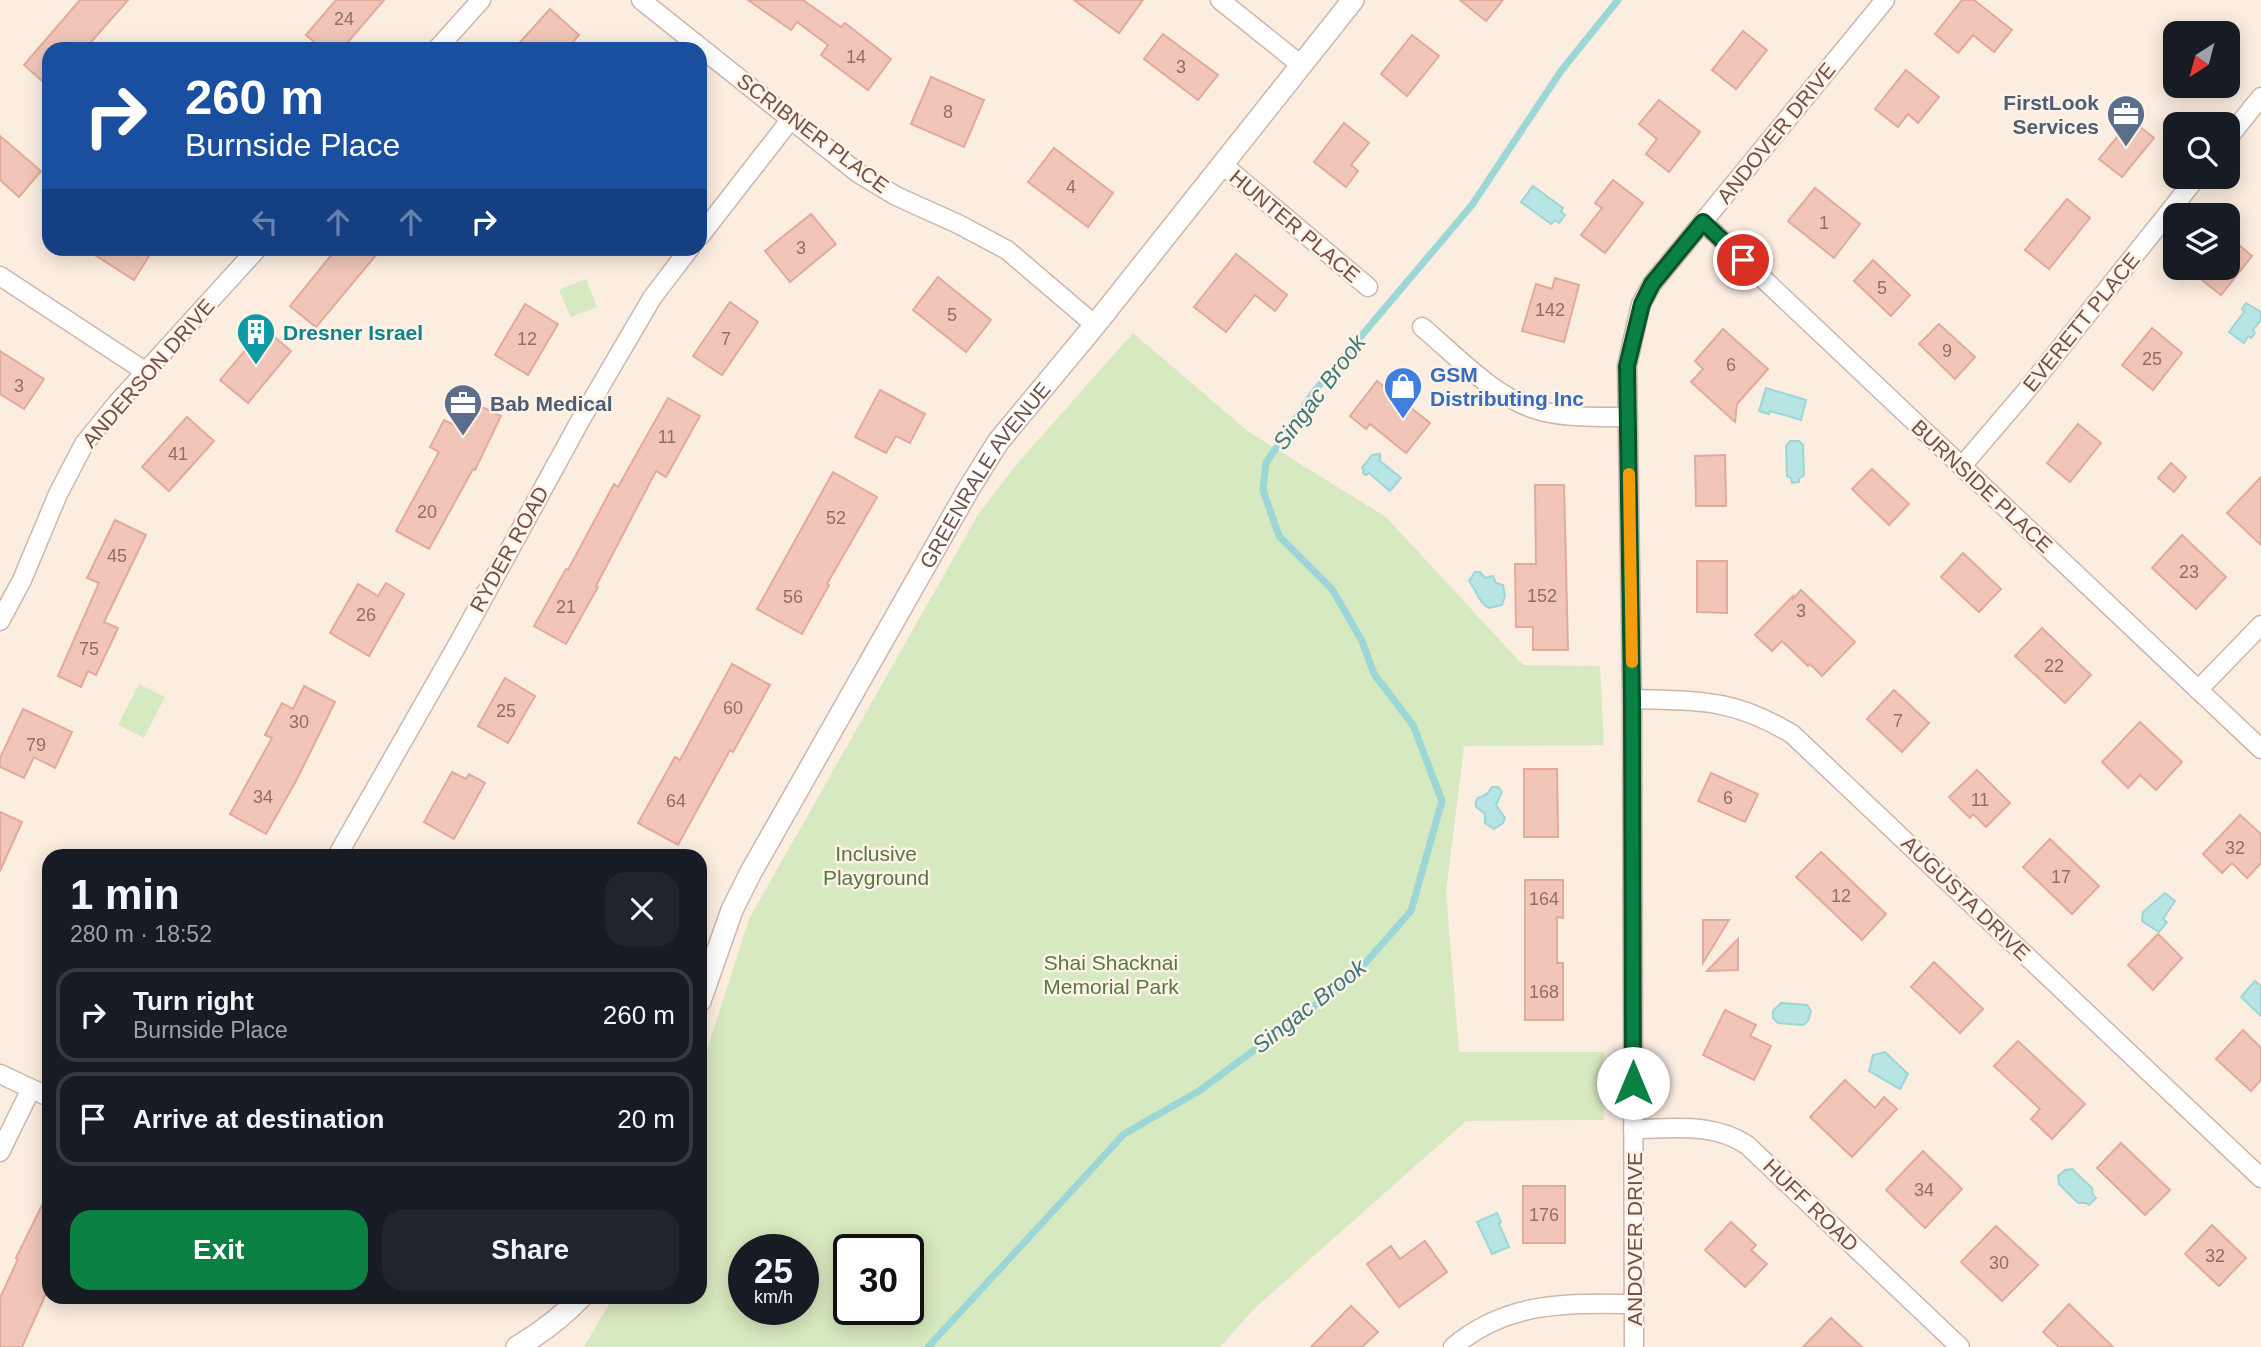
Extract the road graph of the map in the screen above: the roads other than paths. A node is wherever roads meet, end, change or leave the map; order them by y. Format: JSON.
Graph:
{"nodes":[{"id":1,"x":481,"y":0,"type":"edge"},
{"id":2,"x":641,"y":0,"type":"edge"},
{"id":3,"x":1220,"y":0,"type":"edge"},
{"id":4,"x":1353,"y":0,"type":"edge"},
{"id":5,"x":1885,"y":0,"type":"edge"},
{"id":6,"x":443,"y":42,"type":"edge"},
{"id":7,"x":694,"y":42,"type":"edge"},
{"id":8,"x":707,"y":52,"type":"edge"},
{"id":9,"x":1301,"y":65,"type":"junction"},
{"id":10,"x":2261,"y":97,"type":"edge"},
{"id":11,"x":791,"y":119,"type":"junction"},
{"id":12,"x":2240,"y":123,"type":"edge"},
{"id":13,"x":1222,"y":164,"type":"junction"},
{"id":14,"x":2187,"y":189,"type":"edge"},
{"id":15,"x":1703,"y":222,"type":"junction"},
{"id":16,"x":707,"y":227,"type":"edge"},
{"id":17,"x":251,"y":256,"type":"edge"},
{"id":18,"x":684,"y":256,"type":"edge"},
{"id":19,"x":0,"y":276,"type":"edge"},
{"id":20,"x":1368,"y":288,"type":"dead end"},
{"id":21,"x":1095,"y":325,"type":"junction"},
{"id":22,"x":1422,"y":327,"type":"dead end"},
{"id":23,"x":146,"y":372,"type":"junction"},
{"id":24,"x":1628,"y":417,"type":"junction"},
{"id":25,"x":1962,"y":466,"type":"junction"},
{"id":26,"x":0,"y":621,"type":"edge"},
{"id":27,"x":2261,"y":625,"type":"edge"},
{"id":28,"x":2199,"y":690,"type":"junction"},
{"id":29,"x":1632,"y":699,"type":"junction"},
{"id":30,"x":2261,"y":750,"type":"edge"},
{"id":31,"x":341,"y":849,"type":"edge"},
{"id":32,"x":707,"y":981,"type":"edge"},
{"id":33,"x":0,"y":1074,"type":"edge"},
{"id":34,"x":31,"y":1089,"type":"junction"},
{"id":35,"x":42,"y":1094,"type":"edge"},
{"id":36,"x":1633,"y":1129,"type":"junction"},
{"id":37,"x":0,"y":1152,"type":"edge"},
{"id":38,"x":2261,"y":1178,"type":"edge"},
{"id":39,"x":573,"y":1304,"type":"edge"},
{"id":40,"x":1634,"y":1304,"type":"junction"},
{"id":41,"x":517,"y":1347,"type":"edge"},
{"id":42,"x":1453,"y":1347,"type":"edge"},
{"id":43,"x":1634,"y":1347,"type":"edge"},
{"id":44,"x":1960,"y":1347,"type":"edge"}],
"edges":[{"from":1,"to":6,"type":"street"},
{"from":2,"to":7,"type":"street","name":"SCRIBNER PLACE"},
{"from":3,"to":9,"type":"street"},
{"from":4,"to":9,"type":"street","name":"GREENRALE AVENUE"},
{"from":5,"to":15,"type":"street","name":"ANDOVER DRIVE"},
{"from":8,"to":11,"type":"street","name":"SCRIBNER PLACE"},
{"from":9,"to":13,"type":"street","name":"GREENRALE AVENUE"},
{"from":10,"to":12,"type":"street"},
{"from":11,"to":16,"type":"street"},
{"from":11,"to":21,"type":"street","name":"SCRIBNER PLACE"},
{"from":13,"to":20,"type":"street","name":"HUNTER PLACE"},
{"from":13,"to":21,"type":"street","name":"GREENRALE AVENUE"},
{"from":14,"to":25,"type":"street","name":"EVERETT PLACE"},
{"from":15,"to":24,"type":"street","name":"ANDOVER DRIVE"},
{"from":15,"to":25,"type":"street","name":"BURNSIDE PLACE"},
{"from":17,"to":23,"type":"street","name":"ANDERSON DRIVE"},
{"from":18,"to":31,"type":"street","name":"RYDER ROAD"},
{"from":19,"to":23,"type":"street"},
{"from":21,"to":32,"type":"street","name":"GREENRALE AVENUE"},
{"from":22,"to":24,"type":"street"},
{"from":23,"to":26,"type":"street","name":"ANDERSON DRIVE"},
{"from":24,"to":29,"type":"street","name":"ANDOVER DRIVE"},
{"from":25,"to":28,"type":"street","name":"BURNSIDE PLACE"},
{"from":27,"to":28,"type":"street"},
{"from":28,"to":30,"type":"street","name":"BURNSIDE PLACE"},
{"from":29,"to":36,"type":"street","name":"ANDOVER DRIVE"},
{"from":29,"to":38,"type":"street","name":"AUGUSTA DRIVE"},
{"from":33,"to":34,"type":"street"},
{"from":34,"to":35,"type":"street"},
{"from":34,"to":37,"type":"street"},
{"from":36,"to":40,"type":"street","name":"ANDOVER DRIVE"},
{"from":36,"to":44,"type":"street","name":"HUFF ROAD"},
{"from":39,"to":41,"type":"street"},
{"from":40,"to":42,"type":"street"},
{"from":40,"to":43,"type":"street","name":"ANDOVER DRIVE"}]}
